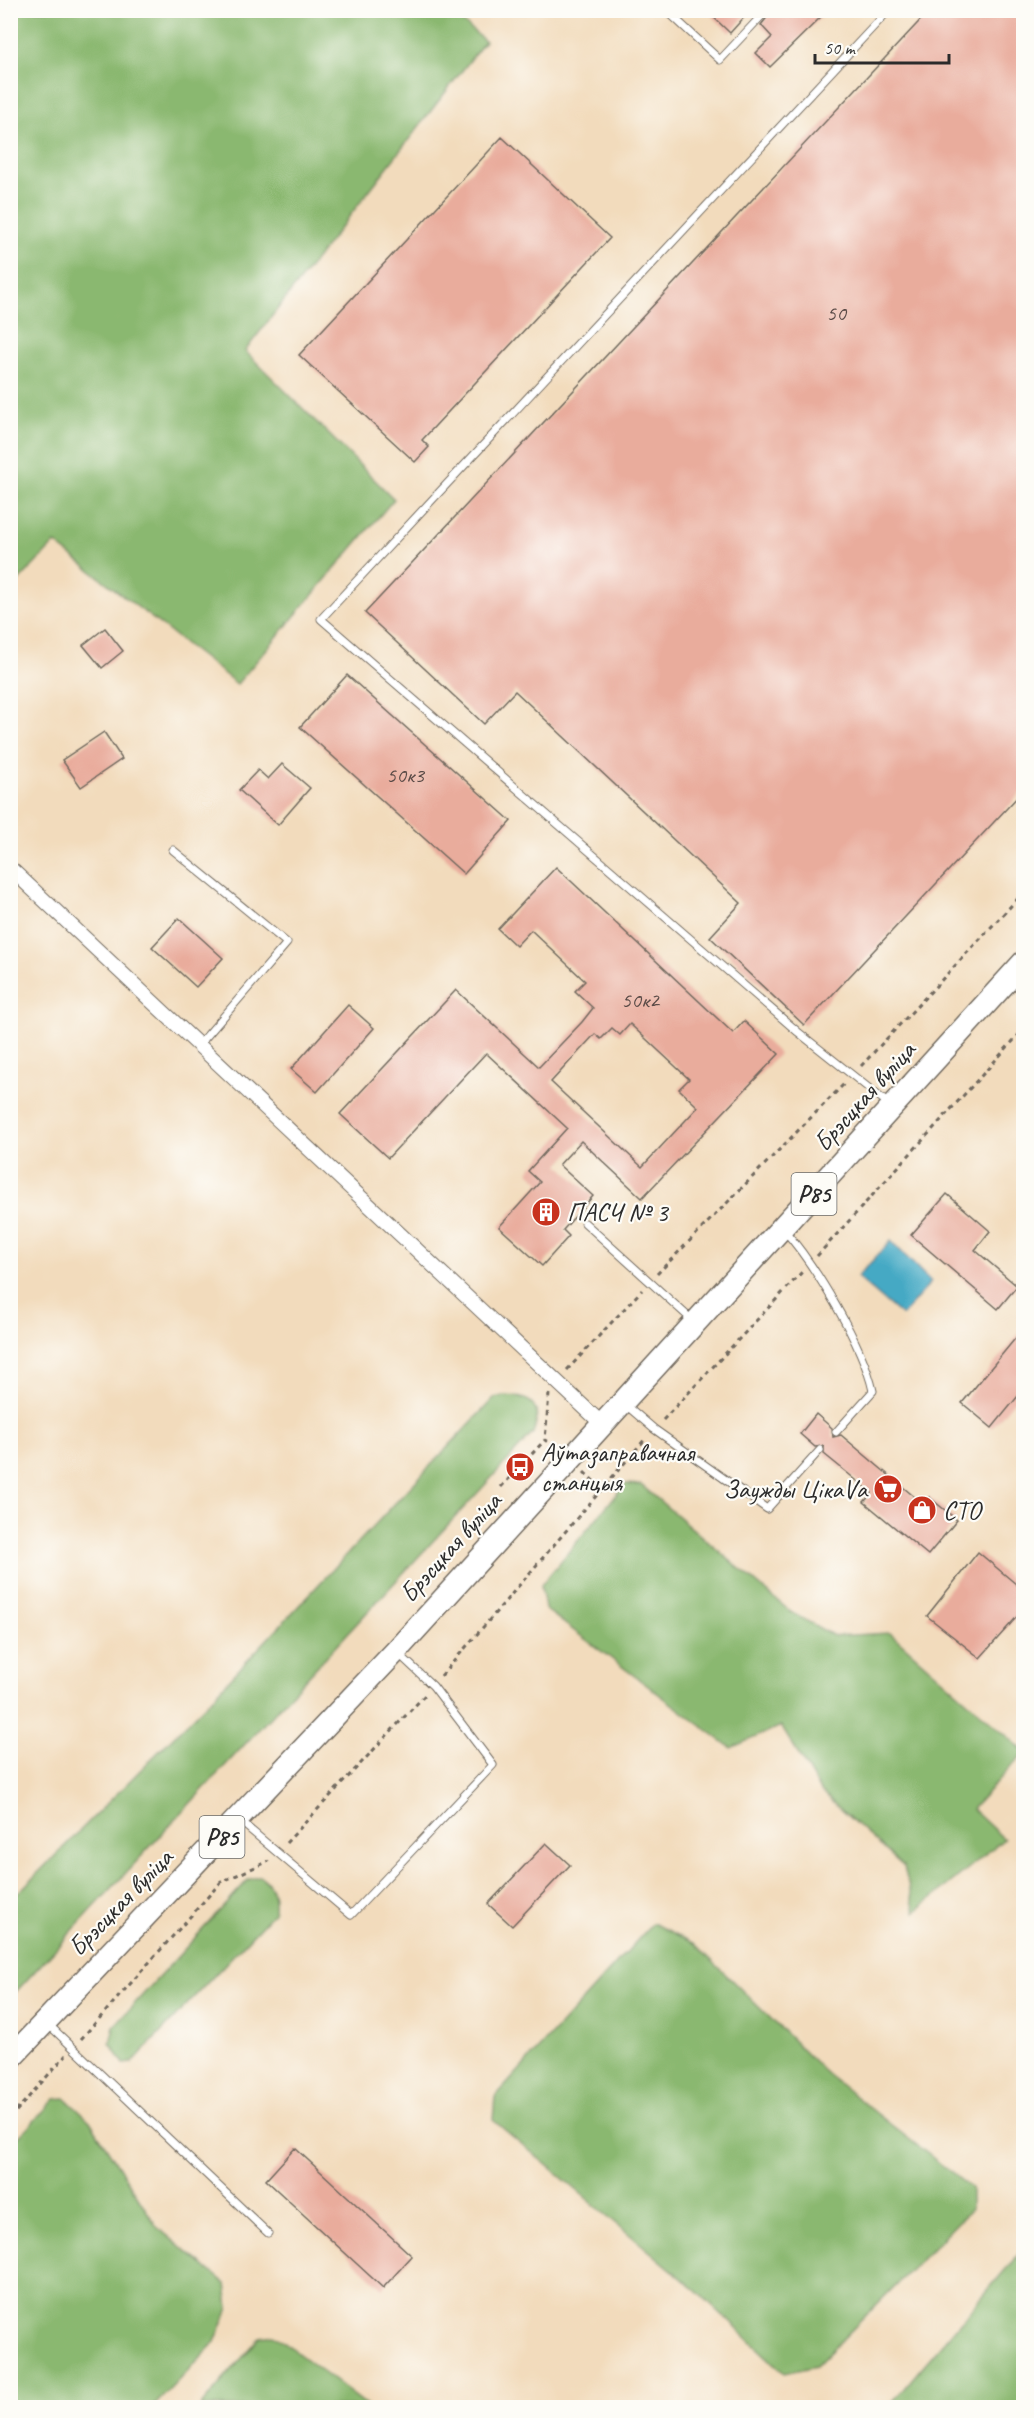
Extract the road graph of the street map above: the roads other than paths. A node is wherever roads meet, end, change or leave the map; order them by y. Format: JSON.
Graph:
{"nodes":[{"id":1,"x":666,"y":10,"type":"edge"},
{"id":2,"x":767,"y":10,"type":"edge"},
{"id":3,"x":889,"y":10,"type":"edge"},
{"id":4,"x":173,"y":850,"type":"dead end"},
{"id":5,"x":10,"y":868,"type":"edge"},
{"id":6,"x":1023,"y":962,"type":"edge"},
{"id":7,"x":199,"y":1045,"type":"junction"},
{"id":8,"x":892,"y":1107,"type":"junction"},
{"id":9,"x":585,"y":1223,"type":"dead end"},
{"id":10,"x":782,"y":1228,"type":"junction"},
{"id":11,"x":696,"y":1324,"type":"junction"},
{"id":12,"x":622,"y":1401,"type":"junction"},
{"id":13,"x":601,"y":1423,"type":"junction"},
{"id":14,"x":836,"y":1432,"type":"dead end"},
{"id":15,"x":820,"y":1450,"type":"dead end"},
{"id":16,"x":396,"y":1651,"type":"junction"},
{"id":17,"x":238,"y":1820,"type":"junction"},
{"id":18,"x":46,"y":2022,"type":"junction"},
{"id":19,"x":10,"y":2059,"type":"edge"},
{"id":20,"x":268,"y":2233,"type":"dead end"}],
"edges":[{"from":1,"to":2,"type":"lane"},
{"from":3,"to":8,"type":"lane"},
{"from":4,"to":7,"type":"lane"},
{"from":5,"to":7,"type":"street"},
{"from":6,"to":8,"type":"main road","name":"Брэсцкая вуліца","number":"Р85"},
{"from":7,"to":13,"type":"street"},
{"from":8,"to":10,"type":"main road","name":"Брэсцкая вуліца","number":"Р85"},
{"from":9,"to":11,"type":"lane"},
{"from":10,"to":11,"type":"main road","name":"Брэсцкая вуліца","number":"Р85"},
{"from":10,"to":14,"type":"lane"},
{"from":11,"to":12,"type":"main road","name":"Брэсцкая вуліца","number":"Р85"},
{"from":12,"to":13,"type":"main road","name":"Брэсцкая вуліца","number":"Р85"},
{"from":12,"to":15,"type":"lane"},
{"from":13,"to":16,"type":"main road","name":"Брэсцкая вуліца","number":"Р85"},
{"from":16,"to":17,"type":"main road","name":"Брэсцкая вуліца","number":"Р85"},
{"from":16,"to":17,"type":"lane"},
{"from":17,"to":18,"type":"main road","name":"Брэсцкая вуліца","number":"Р85"},
{"from":18,"to":19,"type":"main road","name":"Брэсцкая вуліца","number":"Р85"},
{"from":18,"to":20,"type":"lane"}]}
